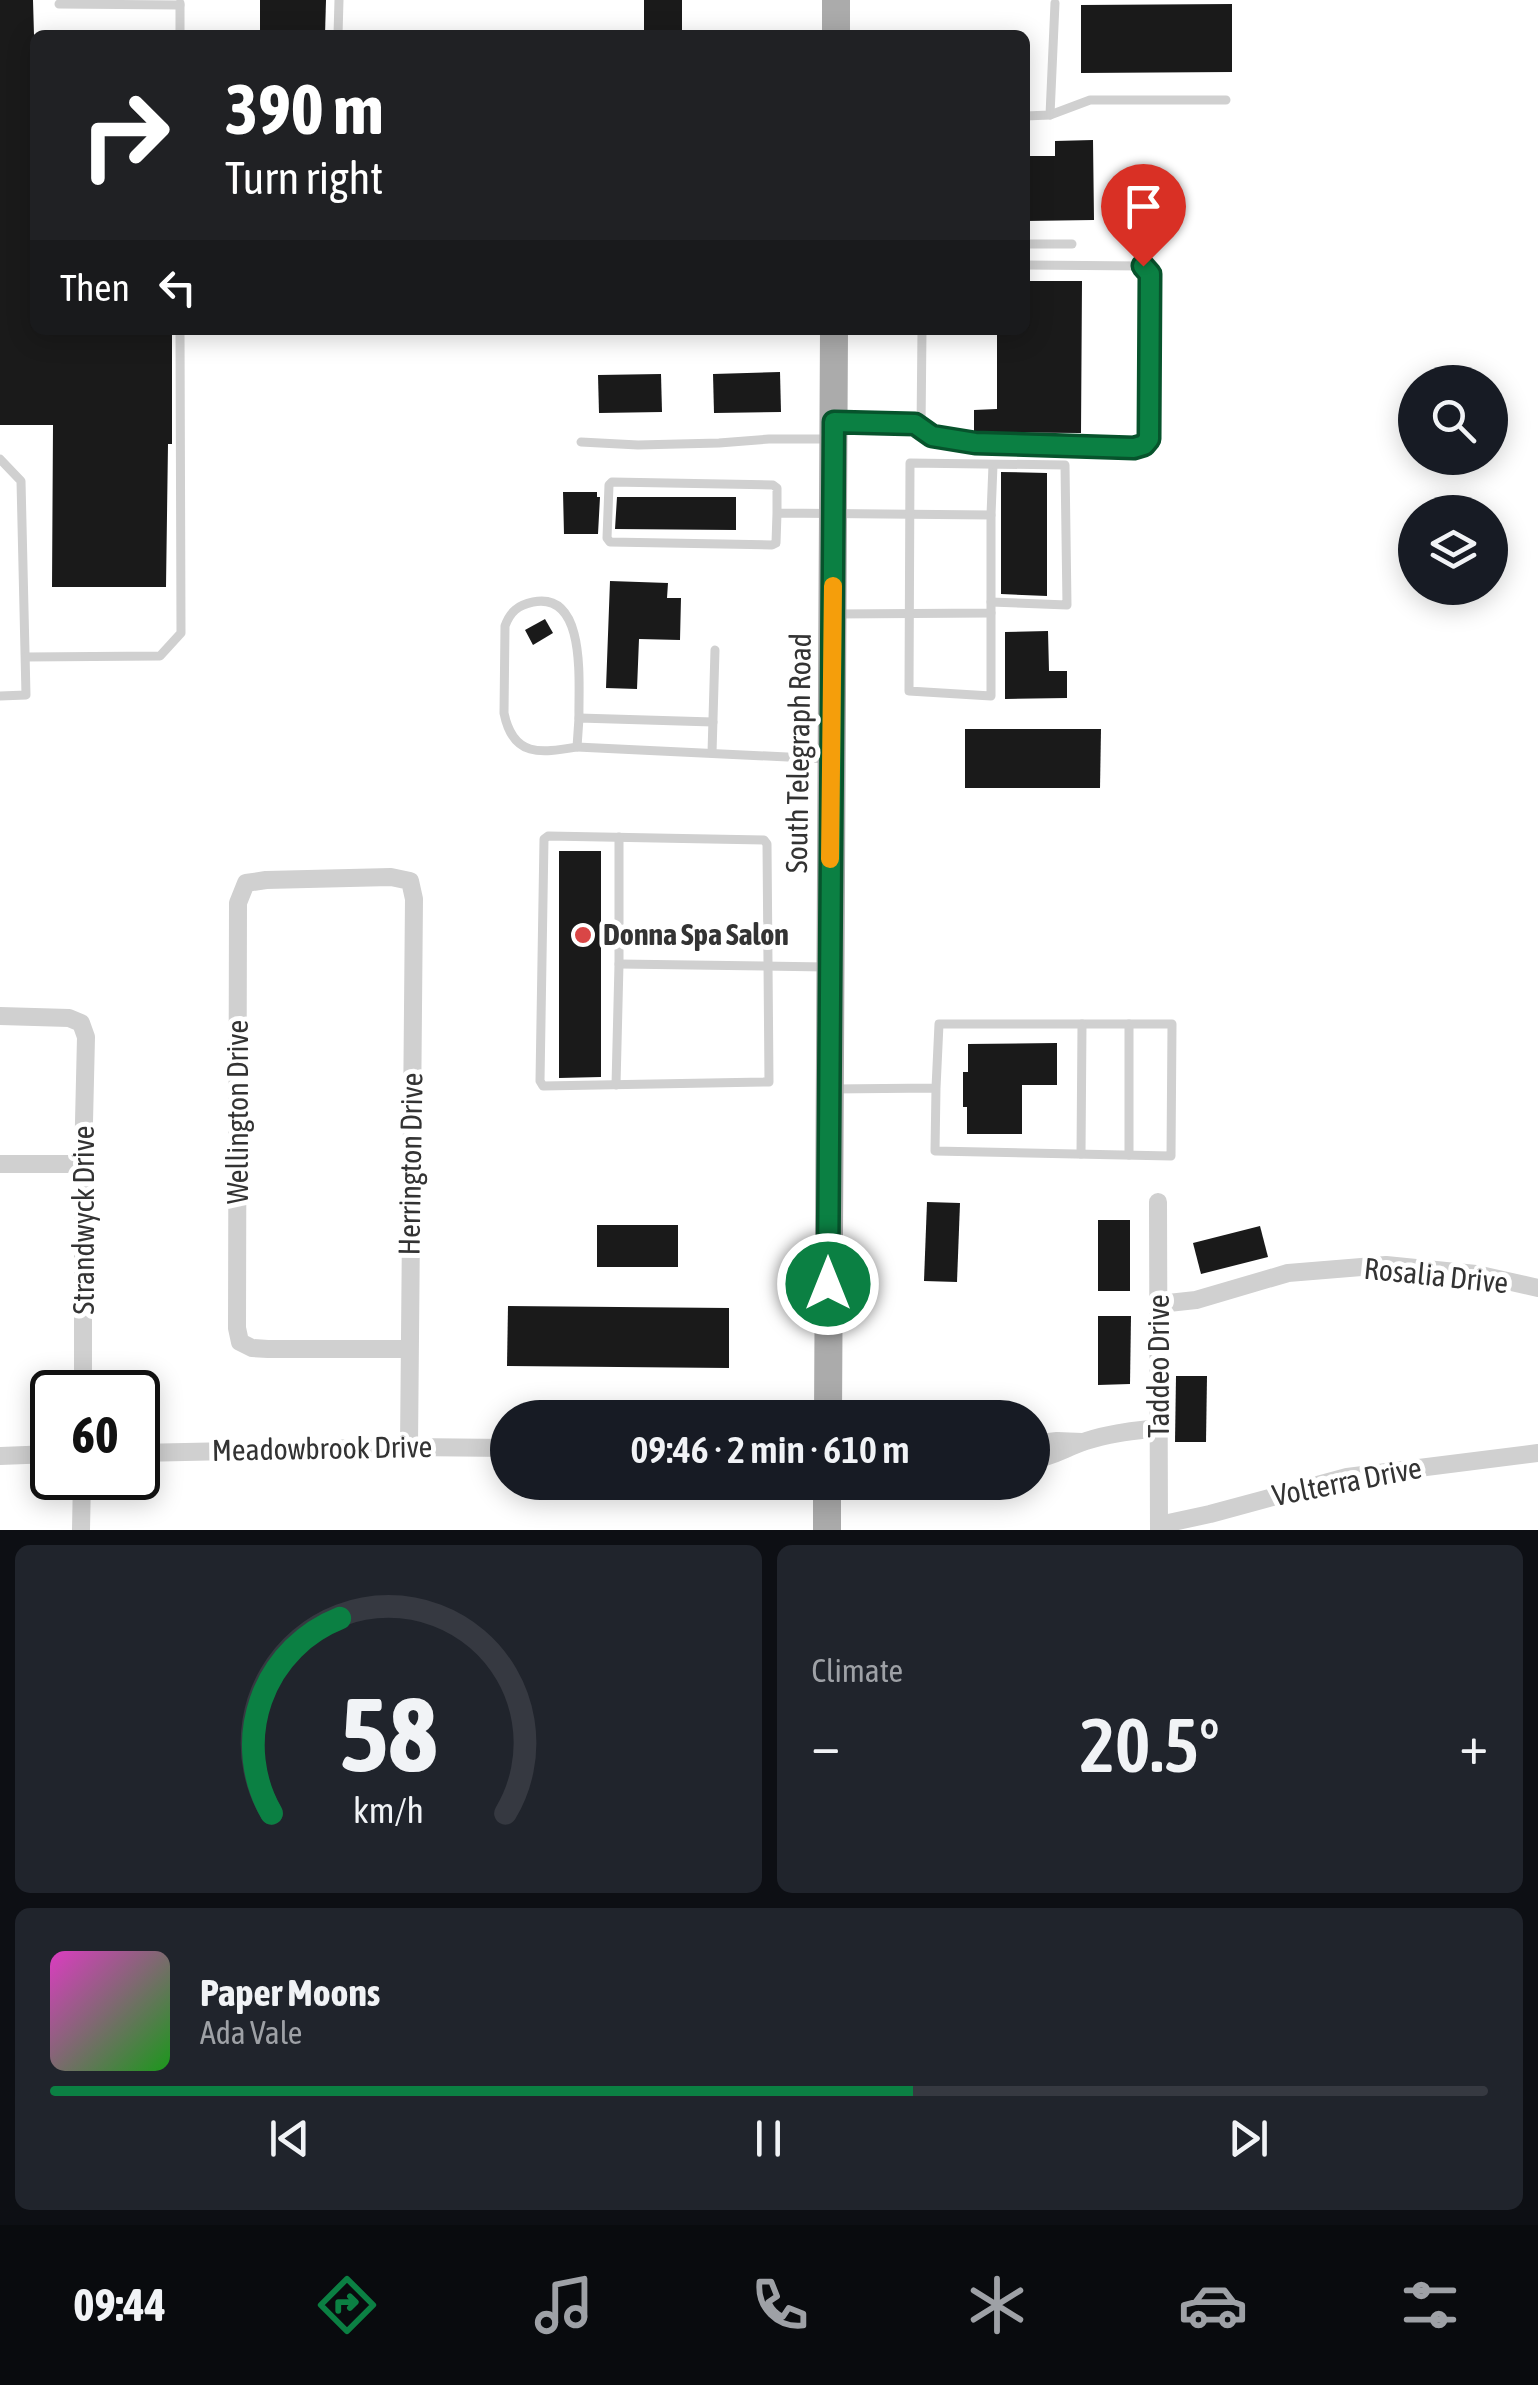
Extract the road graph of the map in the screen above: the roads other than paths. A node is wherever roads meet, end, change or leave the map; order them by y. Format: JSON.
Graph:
{"nodes":[{"id":1,"x":339,"y":0,"type":"edge"},
{"id":2,"x":836,"y":0,"type":"edge"},
{"id":3,"x":180,"y":2,"type":"edge"},
{"id":4,"x":60,"y":4,"type":"dead end"},
{"id":5,"x":1055,"y":4,"type":"dead end"},
{"id":6,"x":180,"y":30,"type":"edge"},
{"id":7,"x":338,"y":30,"type":"edge"},
{"id":8,"x":836,"y":30,"type":"edge"},
{"id":9,"x":1226,"y":100,"type":"dead end"},
{"id":10,"x":1050,"y":115,"type":"junction"},
{"id":11,"x":1030,"y":116,"type":"edge"},
{"id":12,"x":1030,"y":244,"type":"edge"},
{"id":13,"x":1072,"y":244,"type":"dead end"},
{"id":14,"x":1030,"y":265,"type":"edge"},
{"id":15,"x":180,"y":335,"type":"edge"},
{"id":16,"x":834,"y":335,"type":"edge"},
{"id":17,"x":922,"y":335,"type":"edge"},
{"id":18,"x":921,"y":429,"type":"junction"},
{"id":19,"x":834,"y":430,"type":"junction"},
{"id":20,"x":582,"y":442,"type":"dead end"},
{"id":21,"x":0,"y":459,"type":"edge"},
{"id":22,"x":993,"y":465,"type":"junction"},
{"id":23,"x":833,"y":512,"type":"junction"},
{"id":24,"x":777,"y":513,"type":"junction"},
{"id":25,"x":910,"y":514,"type":"junction"},
{"id":26,"x":991,"y":515,"type":"junction"},
{"id":27,"x":991,"y":607,"type":"junction"},
{"id":28,"x":832,"y":614,"type":"junction"},
{"id":29,"x":910,"y":614,"type":"junction"},
{"id":30,"x":714,"y":650,"type":"dead end"},
{"id":31,"x":26,"y":657,"type":"junction"},
{"id":32,"x":0,"y":696,"type":"edge"},
{"id":33,"x":580,"y":718,"type":"junction"},
{"id":34,"x":713,"y":722,"type":"junction"},
{"id":35,"x":577,"y":746,"type":"junction"},
{"id":36,"x":712,"y":753,"type":"junction"},
{"id":37,"x":831,"y":760,"type":"junction"},
{"id":38,"x":619,"y":837,"type":"junction"},
{"id":39,"x":246,"y":883,"type":"joint"},
{"id":40,"x":620,"y":964,"type":"junction"},
{"id":41,"x":767,"y":966,"type":"junction"},
{"id":42,"x":829,"y":967,"type":"junction"},
{"id":43,"x":0,"y":1016,"type":"edge"},
{"id":44,"x":1082,"y":1024,"type":"junction"},
{"id":45,"x":1129,"y":1024,"type":"junction"},
{"id":46,"x":616,"y":1086,"type":"junction"},
{"id":47,"x":936,"y":1088,"type":"junction"},
{"id":48,"x":829,"y":1089,"type":"junction"},
{"id":49,"x":1081,"y":1154,"type":"junction"},
{"id":50,"x":1129,"y":1155,"type":"junction"},
{"id":51,"x":0,"y":1164,"type":"edge"},
{"id":52,"x":83,"y":1164,"type":"junction"},
{"id":53,"x":1158,"y":1202,"type":"dead end"},
{"id":54,"x":1538,"y":1288,"type":"edge"},
{"id":55,"x":1159,"y":1304,"type":"junction"},
{"id":56,"x":409,"y":1349,"type":"junction"},
{"id":57,"x":83,"y":1370,"type":"edge"},
{"id":58,"x":828,"y":1400,"type":"edge"},
{"id":59,"x":1158,"y":1428,"type":"junction"},
{"id":60,"x":1050,"y":1442,"type":"edge"},
{"id":61,"x":1082,"y":1442,"type":"junction"},
{"id":62,"x":410,"y":1447,"type":"junction"},
{"id":63,"x":490,"y":1448,"type":"edge"},
{"id":64,"x":160,"y":1453,"type":"edge"},
{"id":65,"x":1538,"y":1453,"type":"edge"},
{"id":66,"x":30,"y":1455,"type":"edge"},
{"id":67,"x":0,"y":1456,"type":"edge"},
{"id":68,"x":1050,"y":1456,"type":"edge"},
{"id":69,"x":82,"y":1500,"type":"edge"},
{"id":70,"x":827,"y":1500,"type":"edge"},
{"id":71,"x":1159,"y":1527,"type":"edge"},
{"id":72,"x":81,"y":1530,"type":"edge"},
{"id":73,"x":826,"y":1530,"type":"edge"}],
"edges":[{"from":1,"to":7,"type":"lane"},
{"from":2,"to":8,"type":"main road"},
{"from":3,"to":4,"type":"lane"},
{"from":3,"to":6,"type":"lane"},
{"from":5,"to":10,"type":"lane"},
{"from":9,"to":10,"type":"lane"},
{"from":10,"to":11,"type":"lane"},
{"from":12,"to":13,"type":"lane"},
{"from":14,"to":18,"type":"lane"},
{"from":15,"to":31,"type":"lane"},
{"from":16,"to":19,"type":"main road","name":"South Telegraph Road"},
{"from":17,"to":18,"type":"lane"},
{"from":18,"to":19,"type":"lane"},
{"from":19,"to":20,"type":"lane"},
{"from":19,"to":23,"type":"main road","name":"South Telegraph Road"},
{"from":21,"to":31,"type":"lane"},
{"from":22,"to":25,"type":"lane"},
{"from":22,"to":26,"type":"lane"},
{"from":22,"to":27,"type":"lane"},
{"from":23,"to":24,"type":"lane"},
{"from":23,"to":25,"type":"lane"},
{"from":23,"to":28,"type":"main road","name":"South Telegraph Road"},
{"from":24,"to":24,"type":"lane"},
{"from":25,"to":26,"type":"lane"},
{"from":25,"to":29,"type":"lane"},
{"from":26,"to":27,"type":"lane"},
{"from":27,"to":29,"type":"lane"},
{"from":27,"to":29,"type":"lane"},
{"from":28,"to":29,"type":"lane"},
{"from":28,"to":37,"type":"main road","name":"South Telegraph Road"},
{"from":30,"to":34,"type":"lane"},
{"from":31,"to":32,"type":"lane"},
{"from":33,"to":34,"type":"lane"},
{"from":33,"to":35,"type":"lane"},
{"from":33,"to":35,"type":"lane"},
{"from":34,"to":36,"type":"lane"},
{"from":35,"to":36,"type":"lane"},
{"from":36,"to":37,"type":"lane"},
{"from":37,"to":42,"type":"main road","name":"South Telegraph Road"},
{"from":38,"to":40,"type":"lane"},
{"from":38,"to":41,"type":"lane"},
{"from":38,"to":46,"type":"lane"},
{"from":39,"to":56,"type":"street","name":"Wellington Drive"},
{"from":39,"to":56,"type":"street","name":"Herrington Drive"},
{"from":40,"to":41,"type":"lane"},
{"from":40,"to":46,"type":"lane"},
{"from":41,"to":42,"type":"lane"},
{"from":41,"to":46,"type":"lane"},
{"from":42,"to":48,"type":"main road","name":"South Telegraph Road"},
{"from":43,"to":52,"type":"street","name":"Strandwyck Drive"},
{"from":44,"to":45,"type":"lane"},
{"from":44,"to":47,"type":"lane"},
{"from":44,"to":49,"type":"lane"},
{"from":45,"to":50,"type":"lane"},
{"from":45,"to":50,"type":"lane"},
{"from":47,"to":48,"type":"lane"},
{"from":47,"to":49,"type":"lane"},
{"from":48,"to":58,"type":"main road","name":"South Telegraph Road"},
{"from":49,"to":50,"type":"lane"},
{"from":51,"to":52,"type":"street"},
{"from":52,"to":57,"type":"street","name":"Strandwyck Drive"},
{"from":53,"to":55,"type":"street","name":"Taddeo Drive"},
{"from":54,"to":55,"type":"street","name":"Rosalia Drive"},
{"from":55,"to":59,"type":"street","name":"Taddeo Drive"},
{"from":56,"to":62,"type":"street","name":"Herrington Drive"},
{"from":59,"to":61,"type":"street"},
{"from":59,"to":71,"type":"street","name":"Taddeo Drive"},
{"from":60,"to":61,"type":"street"},
{"from":61,"to":68,"type":"street"},
{"from":62,"to":63,"type":"street","name":"Meadowbrook Drive"},
{"from":62,"to":64,"type":"street","name":"Meadowbrook Drive"},
{"from":65,"to":71,"type":"street","name":"Volterra Drive"},
{"from":66,"to":67,"type":"street"},
{"from":69,"to":72,"type":"street"},
{"from":70,"to":73,"type":"main road"}]}
